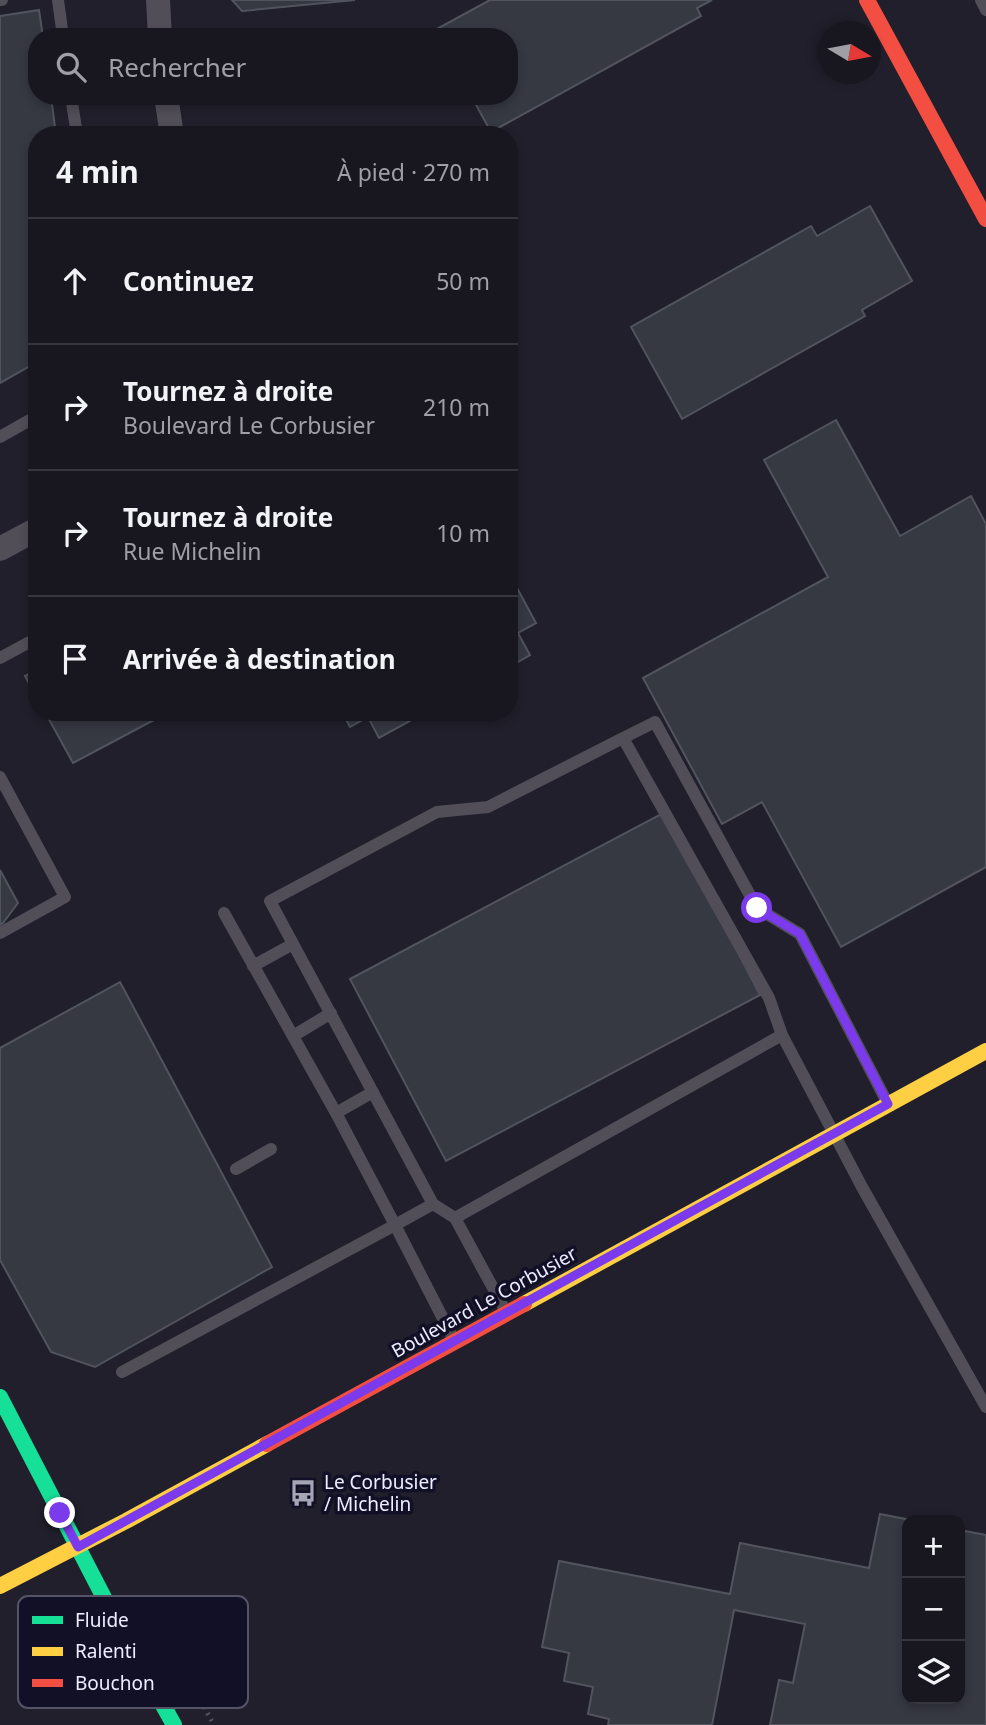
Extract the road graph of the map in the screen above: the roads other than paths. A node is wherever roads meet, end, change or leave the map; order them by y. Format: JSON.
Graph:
{"nodes":[{"id":1,"x":58,"y":0,"type":"edge"},
{"id":2,"x":158,"y":0,"type":"edge"},
{"id":3,"x":867,"y":0,"type":"edge"},
{"id":4,"x":981,"y":0,"type":"edge"},
{"id":5,"x":986,"y":10,"type":"edge"},
{"id":6,"x":62,"y":28,"type":"edge"},
{"id":7,"x":160,"y":28,"type":"edge"},
{"id":8,"x":73,"y":105,"type":"edge"},
{"id":9,"x":167,"y":105,"type":"edge"},
{"id":10,"x":76,"y":126,"type":"edge"},
{"id":11,"x":171,"y":126,"type":"edge"},
{"id":12,"x":986,"y":219,"type":"edge"},
{"id":13,"x":28,"y":421,"type":"edge"},
{"id":14,"x":0,"y":438,"type":"edge"},
{"id":15,"x":28,"y":532,"type":"edge"},
{"id":16,"x":2,"y":542,"type":"edge"},
{"id":17,"x":28,"y":643,"type":"edge"},
{"id":18,"x":0,"y":658,"type":"edge"},
{"id":19,"x":623,"y":738,"type":"junction"},
{"id":20,"x":0,"y":777,"type":"edge"},
{"id":21,"x":224,"y":914,"type":"dead end"},
{"id":22,"x":0,"y":933,"type":"edge"},
{"id":23,"x":293,"y":944,"type":"junction"},
{"id":24,"x":253,"y":966,"type":"junction"},
{"id":25,"x":331,"y":1013,"type":"junction"},
{"id":26,"x":782,"y":1035,"type":"junction"},
{"id":27,"x":293,"y":1036,"type":"junction"},
{"id":28,"x":986,"y":1051,"type":"edge"},
{"id":29,"x":373,"y":1092,"type":"junction"},
{"id":30,"x":888,"y":1104,"type":"junction"},
{"id":31,"x":336,"y":1113,"type":"junction"},
{"id":32,"x":834,"y":1134,"type":"junction"},
{"id":33,"x":271,"y":1149,"type":"dead end"},
{"id":34,"x":236,"y":1169,"type":"dead end"},
{"id":35,"x":433,"y":1204,"type":"junction"},
{"id":36,"x":455,"y":1218,"type":"junction"},
{"id":37,"x":395,"y":1225,"type":"junction"},
{"id":38,"x":507,"y":1313,"type":"junction"},
{"id":39,"x":455,"y":1342,"type":"junction"},
{"id":40,"x":122,"y":1372,"type":"dead end"},
{"id":41,"x":0,"y":1397,"type":"edge"},
{"id":42,"x":986,"y":1407,"type":"edge"},
{"id":43,"x":78,"y":1547,"type":"junction"},
{"id":44,"x":0,"y":1586,"type":"edge"},
{"id":45,"x":104,"y":1596,"type":"edge"},
{"id":46,"x":165,"y":1708,"type":"edge"},
{"id":47,"x":174,"y":1725,"type":"edge"}],
"edges":[{"from":1,"to":6,"type":"lane"},
{"from":2,"to":7,"type":"street"},
{"from":3,"to":12,"type":"street"},
{"from":4,"to":5,"type":"lane"},
{"from":8,"to":10,"type":"lane"},
{"from":9,"to":11,"type":"street"},
{"from":13,"to":14,"type":"lane"},
{"from":15,"to":16,"type":"street"},
{"from":17,"to":18,"type":"lane"},
{"from":19,"to":23,"type":"lane"},
{"from":19,"to":26,"type":"lane"},
{"from":19,"to":30,"type":"lane"},
{"from":20,"to":22,"type":"lane"},
{"from":21,"to":24,"type":"lane"},
{"from":23,"to":24,"type":"lane"},
{"from":23,"to":25,"type":"lane"},
{"from":24,"to":27,"type":"lane"},
{"from":25,"to":27,"type":"lane"},
{"from":25,"to":29,"type":"lane"},
{"from":26,"to":32,"type":"lane"},
{"from":26,"to":36,"type":"lane"},
{"from":27,"to":31,"type":"lane"},
{"from":28,"to":30,"type":"street","name":"Boulevard Le Corbusier"},
{"from":29,"to":31,"type":"lane"},
{"from":29,"to":35,"type":"lane"},
{"from":30,"to":32,"type":"street","name":"Boulevard Le Corbusier"},
{"from":31,"to":37,"type":"lane"},
{"from":32,"to":38,"type":"street","name":"Boulevard Le Corbusier"},
{"from":32,"to":42,"type":"lane"},
{"from":33,"to":34,"type":"lane"},
{"from":35,"to":36,"type":"lane"},
{"from":35,"to":37,"type":"lane"},
{"from":36,"to":38,"type":"lane"},
{"from":37,"to":39,"type":"lane"},
{"from":37,"to":40,"type":"lane"},
{"from":38,"to":39,"type":"street","name":"Boulevard Le Corbusier"},
{"from":39,"to":43,"type":"street","name":"Boulevard Le Corbusier"},
{"from":41,"to":43,"type":"street"},
{"from":43,"to":44,"type":"street","name":"Boulevard Le Corbusier"},
{"from":43,"to":45,"type":"street"},
{"from":46,"to":47,"type":"street"}]}
